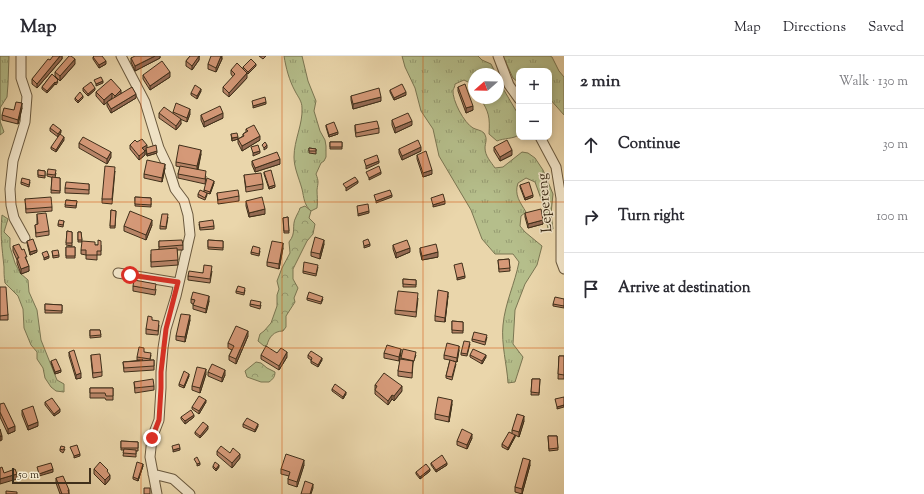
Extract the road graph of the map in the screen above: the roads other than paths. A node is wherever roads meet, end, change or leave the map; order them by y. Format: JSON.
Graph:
{"nodes":[{"id":1,"x":21,"y":56,"type":"edge"},
{"id":2,"x":121,"y":56,"type":"edge"},
{"id":3,"x":498,"y":56,"type":"edge"},
{"id":4,"x":516,"y":95,"type":"edge"},
{"id":5,"x":542,"y":140,"type":"edge"},
{"id":6,"x":25,"y":238,"type":"dead end"},
{"id":7,"x":564,"y":269,"type":"edge"},
{"id":8,"x":118,"y":273,"type":"dead end"},
{"id":9,"x":178,"y":282,"type":"junction"},
{"id":10,"x":153,"y":474,"type":"junction"},
{"id":11,"x":156,"y":494,"type":"edge"},
{"id":12,"x":190,"y":494,"type":"edge"}],
"edges":[{"from":1,"to":6,"type":"street"},
{"from":2,"to":9,"type":"street"},
{"from":3,"to":4,"type":"street"},
{"from":5,"to":7,"type":"street","name":"Lepereng"},
{"from":8,"to":9,"type":"street"},
{"from":9,"to":10,"type":"street"},
{"from":10,"to":11,"type":"street"},
{"from":10,"to":12,"type":"street"}]}
